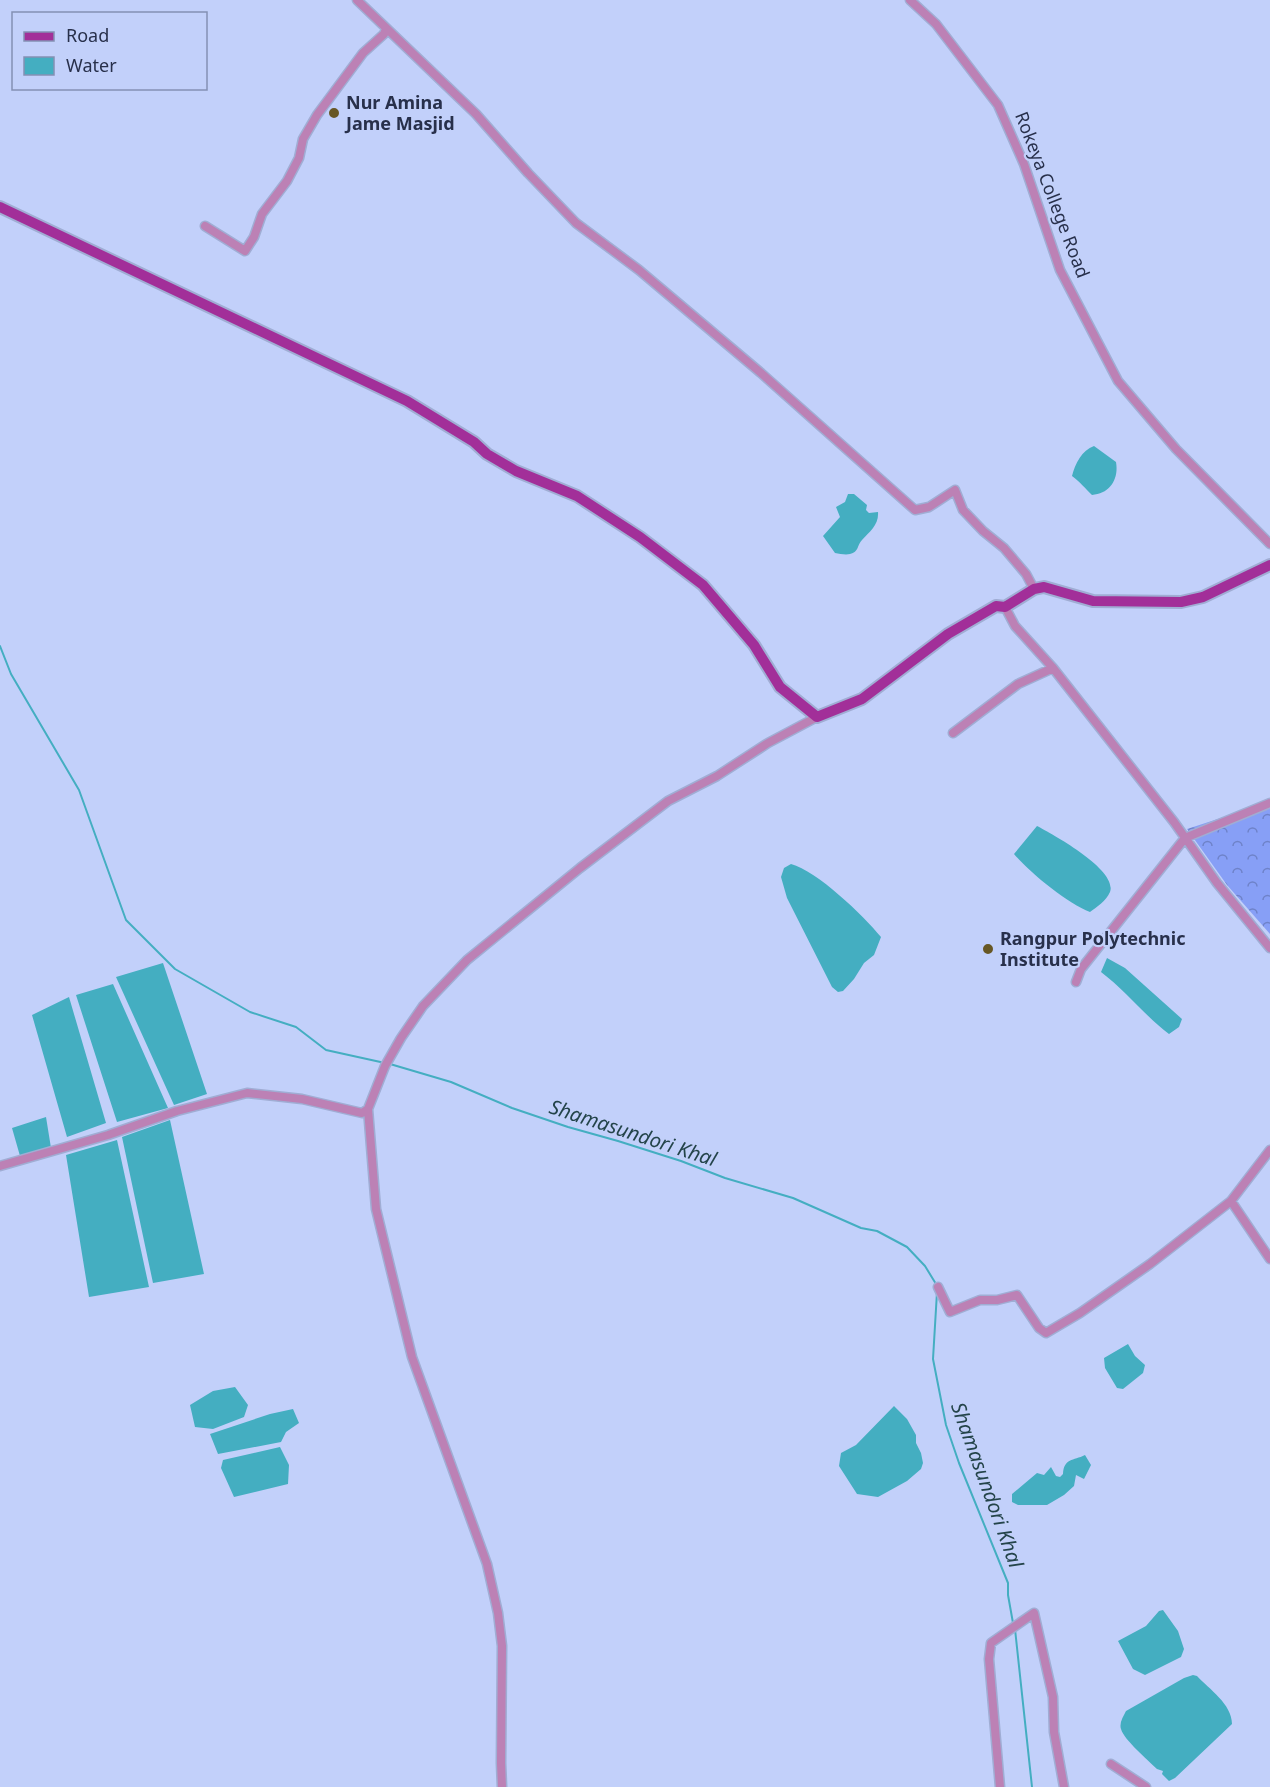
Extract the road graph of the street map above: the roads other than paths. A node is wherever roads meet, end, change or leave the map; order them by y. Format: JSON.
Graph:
{"nodes":[{"id":1,"x":357,"y":0,"type":"edge"},
{"id":2,"x":910,"y":0,"type":"edge"},
{"id":3,"x":386,"y":29,"type":"junction"},
{"id":4,"x":0,"y":207,"type":"edge"},
{"id":5,"x":205,"y":226,"type":"dead end"},
{"id":6,"x":1270,"y":544,"type":"edge"},
{"id":7,"x":1270,"y":565,"type":"edge"},
{"id":8,"x":1034,"y":589,"type":"junction"},
{"id":9,"x":1005,"y":607,"type":"junction"},
{"id":10,"x":1053,"y":668,"type":"junction"},
{"id":11,"x":817,"y":717,"type":"junction"},
{"id":12,"x":953,"y":733,"type":"dead end"},
{"id":13,"x":1270,"y":802,"type":"edge"},
{"id":14,"x":1185,"y":838,"type":"junction"},
{"id":15,"x":1270,"y":948,"type":"edge"},
{"id":16,"x":1076,"y":982,"type":"dead end"},
{"id":17,"x":368,"y":1109,"type":"junction"},
{"id":18,"x":1270,"y":1150,"type":"edge"},
{"id":19,"x":0,"y":1166,"type":"edge"},
{"id":20,"x":1231,"y":1201,"type":"junction"},
{"id":21,"x":1270,"y":1259,"type":"edge"},
{"id":22,"x":938,"y":1287,"type":"dead end"},
{"id":23,"x":1111,"y":1764,"type":"dead end"},
{"id":24,"x":502,"y":1787,"type":"edge"},
{"id":25,"x":1000,"y":1787,"type":"edge"},
{"id":26,"x":1064,"y":1787,"type":"edge"},
{"id":27,"x":1146,"y":1787,"type":"edge"}],
"edges":[{"from":1,"to":3,"type":"street"},
{"from":2,"to":6,"type":"street","name":"Rokeya College Road"},
{"from":3,"to":5,"type":"street"},
{"from":3,"to":8,"type":"street"},
{"from":4,"to":11,"type":"main road"},
{"from":7,"to":8,"type":"main road"},
{"from":8,"to":9,"type":"main road"},
{"from":9,"to":10,"type":"street"},
{"from":9,"to":11,"type":"main road"},
{"from":10,"to":12,"type":"street"},
{"from":10,"to":14,"type":"street"},
{"from":11,"to":17,"type":"street"},
{"from":13,"to":14,"type":"street"},
{"from":14,"to":15,"type":"street"},
{"from":14,"to":16,"type":"street"},
{"from":17,"to":19,"type":"street"},
{"from":17,"to":24,"type":"street"},
{"from":18,"to":20,"type":"street"},
{"from":20,"to":21,"type":"street"},
{"from":20,"to":22,"type":"street"},
{"from":23,"to":27,"type":"street"},
{"from":25,"to":26,"type":"street"}]}
